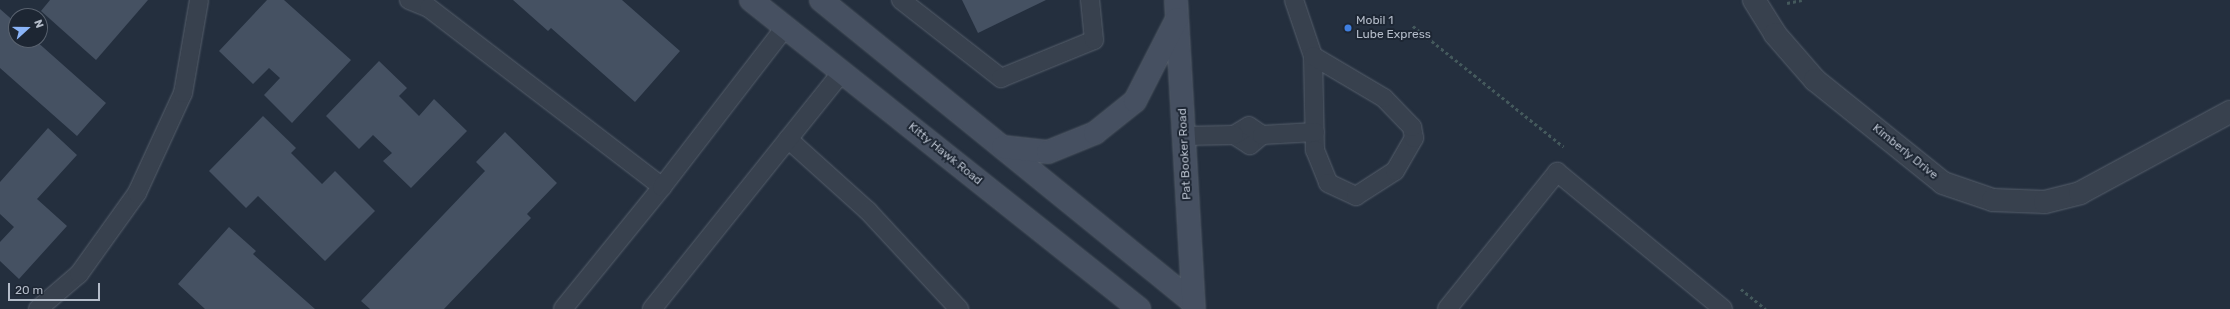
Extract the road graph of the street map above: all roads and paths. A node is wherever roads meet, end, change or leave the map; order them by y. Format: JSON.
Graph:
{"nodes":[{"id":1,"x":199,"y":0,"type":"edge"},
{"id":2,"x":409,"y":0,"type":"edge"},
{"id":3,"x":751,"y":0,"type":"edge"},
{"id":4,"x":821,"y":0,"type":"edge"},
{"id":5,"x":901,"y":0,"type":"edge"},
{"id":6,"x":1090,"y":0,"type":"edge"},
{"id":7,"x":1294,"y":0,"type":"edge"},
{"id":8,"x":1754,"y":0,"type":"edge"},
{"id":9,"x":1177,"y":9,"type":"edge"},
{"id":10,"x":785,"y":27,"type":"junction"},
{"id":11,"x":1313,"y":56,"type":"junction"},
{"id":12,"x":842,"y":72,"type":"junction"},
{"id":13,"x":2230,"y":112,"type":"edge"},
{"id":14,"x":1315,"y":132,"type":"junction"},
{"id":15,"x":1184,"y":136,"type":"junction"},
{"id":16,"x":788,"y":139,"type":"junction"},
{"id":17,"x":1003,"y":147,"type":"junction"},
{"id":18,"x":662,"y":187,"type":"junction"},
{"id":19,"x":949,"y":305,"type":"edge"},
{"id":20,"x":1194,"y":305,"type":"edge"},
{"id":21,"x":38,"y":309,"type":"edge"},
{"id":22,"x":563,"y":309,"type":"edge"},
{"id":23,"x":652,"y":309,"type":"edge"},
{"id":24,"x":1139,"y":309,"type":"edge"},
{"id":25,"x":1447,"y":309,"type":"edge"},
{"id":26,"x":1724,"y":309,"type":"edge"}],
"edges":[{"from":1,"to":21,"type":"lane"},
{"from":2,"to":18,"type":"lane"},
{"from":3,"to":10,"type":"main road","name":"Kitty Hawk Road"},
{"from":4,"to":17,"type":"main road"},
{"from":5,"to":6,"type":"lane"},
{"from":7,"to":11,"type":"lane"},
{"from":8,"to":13,"type":"street","name":"Kimberly Drive"},
{"from":9,"to":15,"type":"main road","name":"Pat Booker Road"},
{"from":9,"to":17,"type":"main road"},
{"from":10,"to":12,"type":"main road","name":"Kitty Hawk Road"},
{"from":10,"to":18,"type":"lane"},
{"from":11,"to":14,"type":"lane"},
{"from":11,"to":14,"type":"lane"},
{"from":12,"to":16,"type":"lane"},
{"from":12,"to":24,"type":"main road","name":"Kitty Hawk Road"},
{"from":14,"to":15,"type":"lane"},
{"from":15,"to":20,"type":"main road","name":"Pat Booker Road"},
{"from":16,"to":19,"type":"lane"},
{"from":16,"to":23,"type":"lane"},
{"from":17,"to":20,"type":"main road"},
{"from":18,"to":22,"type":"lane"},
{"from":25,"to":26,"type":"lane"}]}
